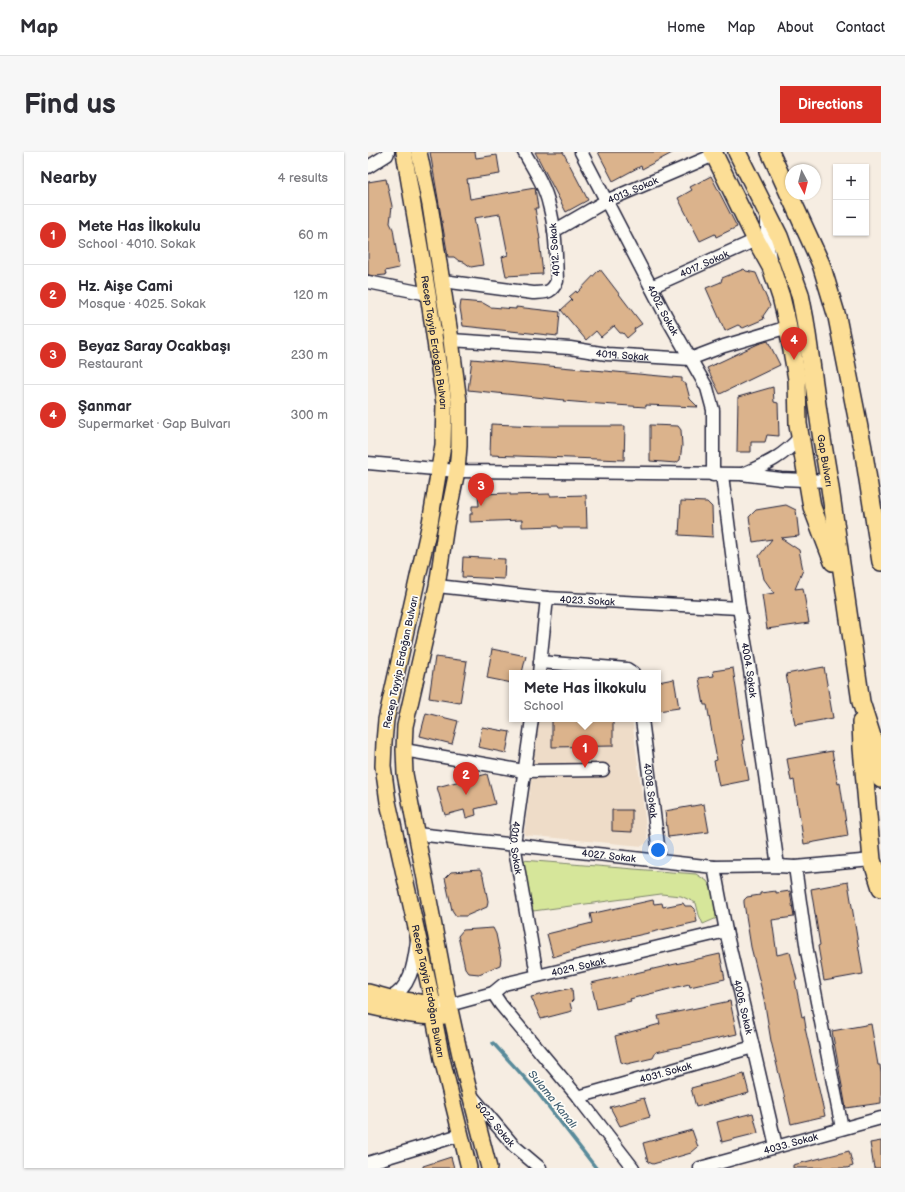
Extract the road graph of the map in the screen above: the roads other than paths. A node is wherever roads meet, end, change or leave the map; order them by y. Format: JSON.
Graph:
{"nodes":[{"id":1,"x":388,"y":152,"type":"edge"},
{"id":2,"x":404,"y":152,"type":"edge"},
{"id":3,"x":419,"y":152,"type":"edge"},
{"id":4,"x":524,"y":152,"type":"edge"},
{"id":5,"x":581,"y":152,"type":"edge"},
{"id":6,"x":737,"y":152,"type":"edge"},
{"id":7,"x":770,"y":152,"type":"edge"},
{"id":8,"x":714,"y":153,"type":"edge"},
{"id":9,"x":368,"y":167,"type":"edge"},
{"id":10,"x":606,"y":201,"type":"junction"},
{"id":11,"x":767,"y":212,"type":"junction"},
{"id":12,"x":554,"y":231,"type":"junction"},
{"id":13,"x":756,"y":240,"type":"junction"},
{"id":14,"x":771,"y":267,"type":"junction"},
{"id":15,"x":442,"y":281,"type":"junction"},
{"id":16,"x":368,"y":282,"type":"edge"},
{"id":17,"x":651,"y":287,"type":"junction"},
{"id":18,"x":428,"y":294,"type":"junction"},
{"id":19,"x":788,"y":326,"type":"junction"},
{"id":20,"x":451,"y":340,"type":"junction"},
{"id":21,"x":690,"y":359,"type":"junction"},
{"id":22,"x":800,"y":437,"type":"junction"},
{"id":23,"x":368,"y":463,"type":"edge"},
{"id":24,"x":439,"y":470,"type":"junction"},
{"id":25,"x":457,"y":471,"type":"junction"},
{"id":26,"x":742,"y":474,"type":"junction"},
{"id":27,"x":717,"y":475,"type":"junction"},
{"id":28,"x":807,"y":480,"type":"junction"},
{"id":29,"x":829,"y":481,"type":"junction"},
{"id":30,"x":881,"y":562,"type":"edge"},
{"id":31,"x":437,"y":586,"type":"junction"},
{"id":32,"x":844,"y":587,"type":"junction"},
{"id":33,"x":547,"y":598,"type":"junction"},
{"id":34,"x":739,"y":608,"type":"junction"},
{"id":35,"x":539,"y":668,"type":"edge"},
{"id":36,"x":628,"y":670,"type":"edge"},
{"id":37,"x":861,"y":702,"type":"junction"},
{"id":38,"x":532,"y":722,"type":"edge"},
{"id":39,"x":642,"y":722,"type":"edge"},
{"id":40,"x":404,"y":750,"type":"junction"},
{"id":41,"x":603,"y":770,"type":"dead end"},
{"id":42,"x":524,"y":771,"type":"junction"},
{"id":43,"x":881,"y":778,"type":"edge"},
{"id":44,"x":417,"y":834,"type":"junction"},
{"id":45,"x":514,"y":844,"type":"junction"},
{"id":46,"x":872,"y":860,"type":"junction"},
{"id":47,"x":660,"y":861,"type":"junction"},
{"id":48,"x":778,"y":866,"type":"junction"},
{"id":49,"x":714,"y":867,"type":"junction"},
{"id":50,"x":795,"y":867,"type":"junction"},
{"id":51,"x":881,"y":888,"type":"edge"},
{"id":52,"x":726,"y":931,"type":"junction"},
{"id":53,"x":418,"y":938,"type":"junction"},
{"id":54,"x":537,"y":975,"type":"junction"},
{"id":55,"x":368,"y":992,"type":"edge"},
{"id":56,"x":493,"y":993,"type":"junction"},
{"id":57,"x":390,"y":998,"type":"junction"},
{"id":58,"x":368,"y":1006,"type":"edge"},
{"id":59,"x":450,"y":1010,"type":"junction"},
{"id":60,"x":434,"y":1011,"type":"junction"},
{"id":61,"x":753,"y":1047,"type":"junction"},
{"id":62,"x":470,"y":1094,"type":"junction"},
{"id":63,"x":578,"y":1097,"type":"junction"},
{"id":64,"x":881,"y":1118,"type":"edge"},
{"id":65,"x":842,"y":1128,"type":"junction"},
{"id":66,"x":460,"y":1135,"type":"junction"},
{"id":67,"x":776,"y":1146,"type":"junction"},
{"id":68,"x":368,"y":1163,"type":"edge"},
{"id":69,"x":468,"y":1168,"type":"edge"},
{"id":70,"x":490,"y":1168,"type":"edge"},
{"id":71,"x":540,"y":1168,"type":"edge"},
{"id":72,"x":633,"y":1168,"type":"edge"},
{"id":73,"x":700,"y":1168,"type":"edge"}],
"edges":[{"from":1,"to":9,"type":"street"},
{"from":2,"to":18,"type":"main road","name":"Recep Tayyip Erdoğan Bulvarı"},
{"from":3,"to":15,"type":"main road","name":"Recep Tayyip Erdoğan Bulvarı"},
{"from":4,"to":12,"type":"street","name":"4012. Sokak"},
{"from":5,"to":10,"type":"street","name":"4002. Sokak"},
{"from":6,"to":11,"type":"highway","name":"Gap Bulvarı"},
{"from":7,"to":30,"type":"highway"},
{"from":8,"to":10,"type":"street","name":"4013. Sokak"},
{"from":8,"to":13,"type":"highway"},
{"from":10,"to":12,"type":"street","name":"4013. Sokak"},
{"from":10,"to":17,"type":"street","name":"4002. Sokak"},
{"from":11,"to":14,"type":"street"},
{"from":11,"to":29,"type":"highway","name":"Gap Bulvarı"},
{"from":12,"to":15,"type":"street","name":"4012. Sokak"},
{"from":13,"to":14,"type":"highway"},
{"from":13,"to":17,"type":"street","name":"4017. Sokak"},
{"from":14,"to":19,"type":"highway"},
{"from":15,"to":20,"type":"main road","name":"Recep Tayyip Erdoğan Bulvarı"},
{"from":16,"to":18,"type":"street"},
{"from":17,"to":21,"type":"street","name":"4002. Sokak"},
{"from":18,"to":24,"type":"main road","name":"Recep Tayyip Erdoğan Bulvarı"},
{"from":19,"to":21,"type":"street","name":"4019. Sokak"},
{"from":19,"to":22,"type":"highway"},
{"from":20,"to":21,"type":"street","name":"4019. Sokak"},
{"from":20,"to":25,"type":"main road","name":"Recep Tayyip Erdoğan Bulvarı"},
{"from":21,"to":27,"type":"street","name":"4002. Sokak"},
{"from":22,"to":26,"type":"street"},
{"from":22,"to":28,"type":"highway"},
{"from":23,"to":24,"type":"street"},
{"from":24,"to":25,"type":"street"},
{"from":24,"to":53,"type":"main road","name":"Recep Tayyip Erdoğan Bulvarı"},
{"from":25,"to":27,"type":"street"},
{"from":25,"to":31,"type":"main road","name":"Recep Tayyip Erdoğan Bulvarı"},
{"from":26,"to":27,"type":"street"},
{"from":26,"to":28,"type":"street"},
{"from":27,"to":34,"type":"street","name":"4004. Sokak"},
{"from":28,"to":29,"type":"street"},
{"from":28,"to":32,"type":"highway"},
{"from":29,"to":32,"type":"highway","name":"Gap Bulvarı"},
{"from":31,"to":33,"type":"street","name":"4023. Sokak"},
{"from":31,"to":40,"type":"main road","name":"Recep Tayyip Erdoğan Bulvarı"},
{"from":32,"to":37,"type":"highway","name":"Gap Bulvarı"},
{"from":33,"to":34,"type":"street","name":"4023. Sokak"},
{"from":33,"to":35,"type":"street"},
{"from":34,"to":48,"type":"street","name":"4004. Sokak"},
{"from":35,"to":36,"type":"street"},
{"from":37,"to":43,"type":"highway","name":"Gap Bulvarı"},
{"from":37,"to":46,"type":"highway"},
{"from":38,"to":42,"type":"street","name":"4010. Sokak"},
{"from":39,"to":47,"type":"street","name":"4008. Sokak"},
{"from":40,"to":42,"type":"street"},
{"from":40,"to":44,"type":"main road","name":"Recep Tayyip Erdoğan Bulvarı"},
{"from":41,"to":42,"type":"street"},
{"from":42,"to":45,"type":"street","name":"4010. Sokak"},
{"from":44,"to":45,"type":"street","name":"4027. Sokak"},
{"from":44,"to":59,"type":"main road","name":"Recep Tayyip Erdoğan Bulvarı"},
{"from":45,"to":47,"type":"street","name":"4027. Sokak"},
{"from":45,"to":54,"type":"street","name":"4010. Sokak"},
{"from":46,"to":50,"type":"street","name":"4027. Sokak"},
{"from":46,"to":51,"type":"highway"},
{"from":47,"to":49,"type":"street","name":"4027. Sokak"},
{"from":48,"to":49,"type":"street","name":"4027. Sokak"},
{"from":48,"to":50,"type":"street","name":"4027. Sokak"},
{"from":49,"to":52,"type":"street","name":"4006. Sokak"},
{"from":50,"to":65,"type":"street"},
{"from":52,"to":54,"type":"street","name":"4029. Sokak"},
{"from":52,"to":61,"type":"street","name":"4006. Sokak"},
{"from":53,"to":57,"type":"street"},
{"from":53,"to":60,"type":"main road","name":"Recep Tayyip Erdoğan Bulvarı"},
{"from":54,"to":56,"type":"street","name":"4029. Sokak"},
{"from":55,"to":57,"type":"main road"},
{"from":56,"to":59,"type":"street","name":"4029. Sokak"},
{"from":56,"to":63,"type":"street"},
{"from":57,"to":60,"type":"main road"},
{"from":58,"to":60,"type":"main road"},
{"from":59,"to":60,"type":"main road"},
{"from":59,"to":62,"type":"main road","name":"Recep Tayyip Erdoğan Bulvarı"},
{"from":60,"to":66,"type":"main road","name":"Recep Tayyip Erdoğan Bulvarı"},
{"from":61,"to":63,"type":"street","name":"4031. Sokak"},
{"from":61,"to":67,"type":"street","name":"4006. Sokak"},
{"from":62,"to":70,"type":"main road","name":"Recep Tayyip Erdoğan Bulvarı"},
{"from":62,"to":71,"type":"street","name":"5022. Sokak"},
{"from":63,"to":72,"type":"street"},
{"from":64,"to":65,"type":"street","name":"4033. Sokak"},
{"from":65,"to":67,"type":"street","name":"4033. Sokak"},
{"from":66,"to":68,"type":"street"},
{"from":66,"to":69,"type":"main road","name":"Recep Tayyip Erdoğan Bulvarı"},
{"from":67,"to":73,"type":"street","name":"4033. Sokak"}]}
